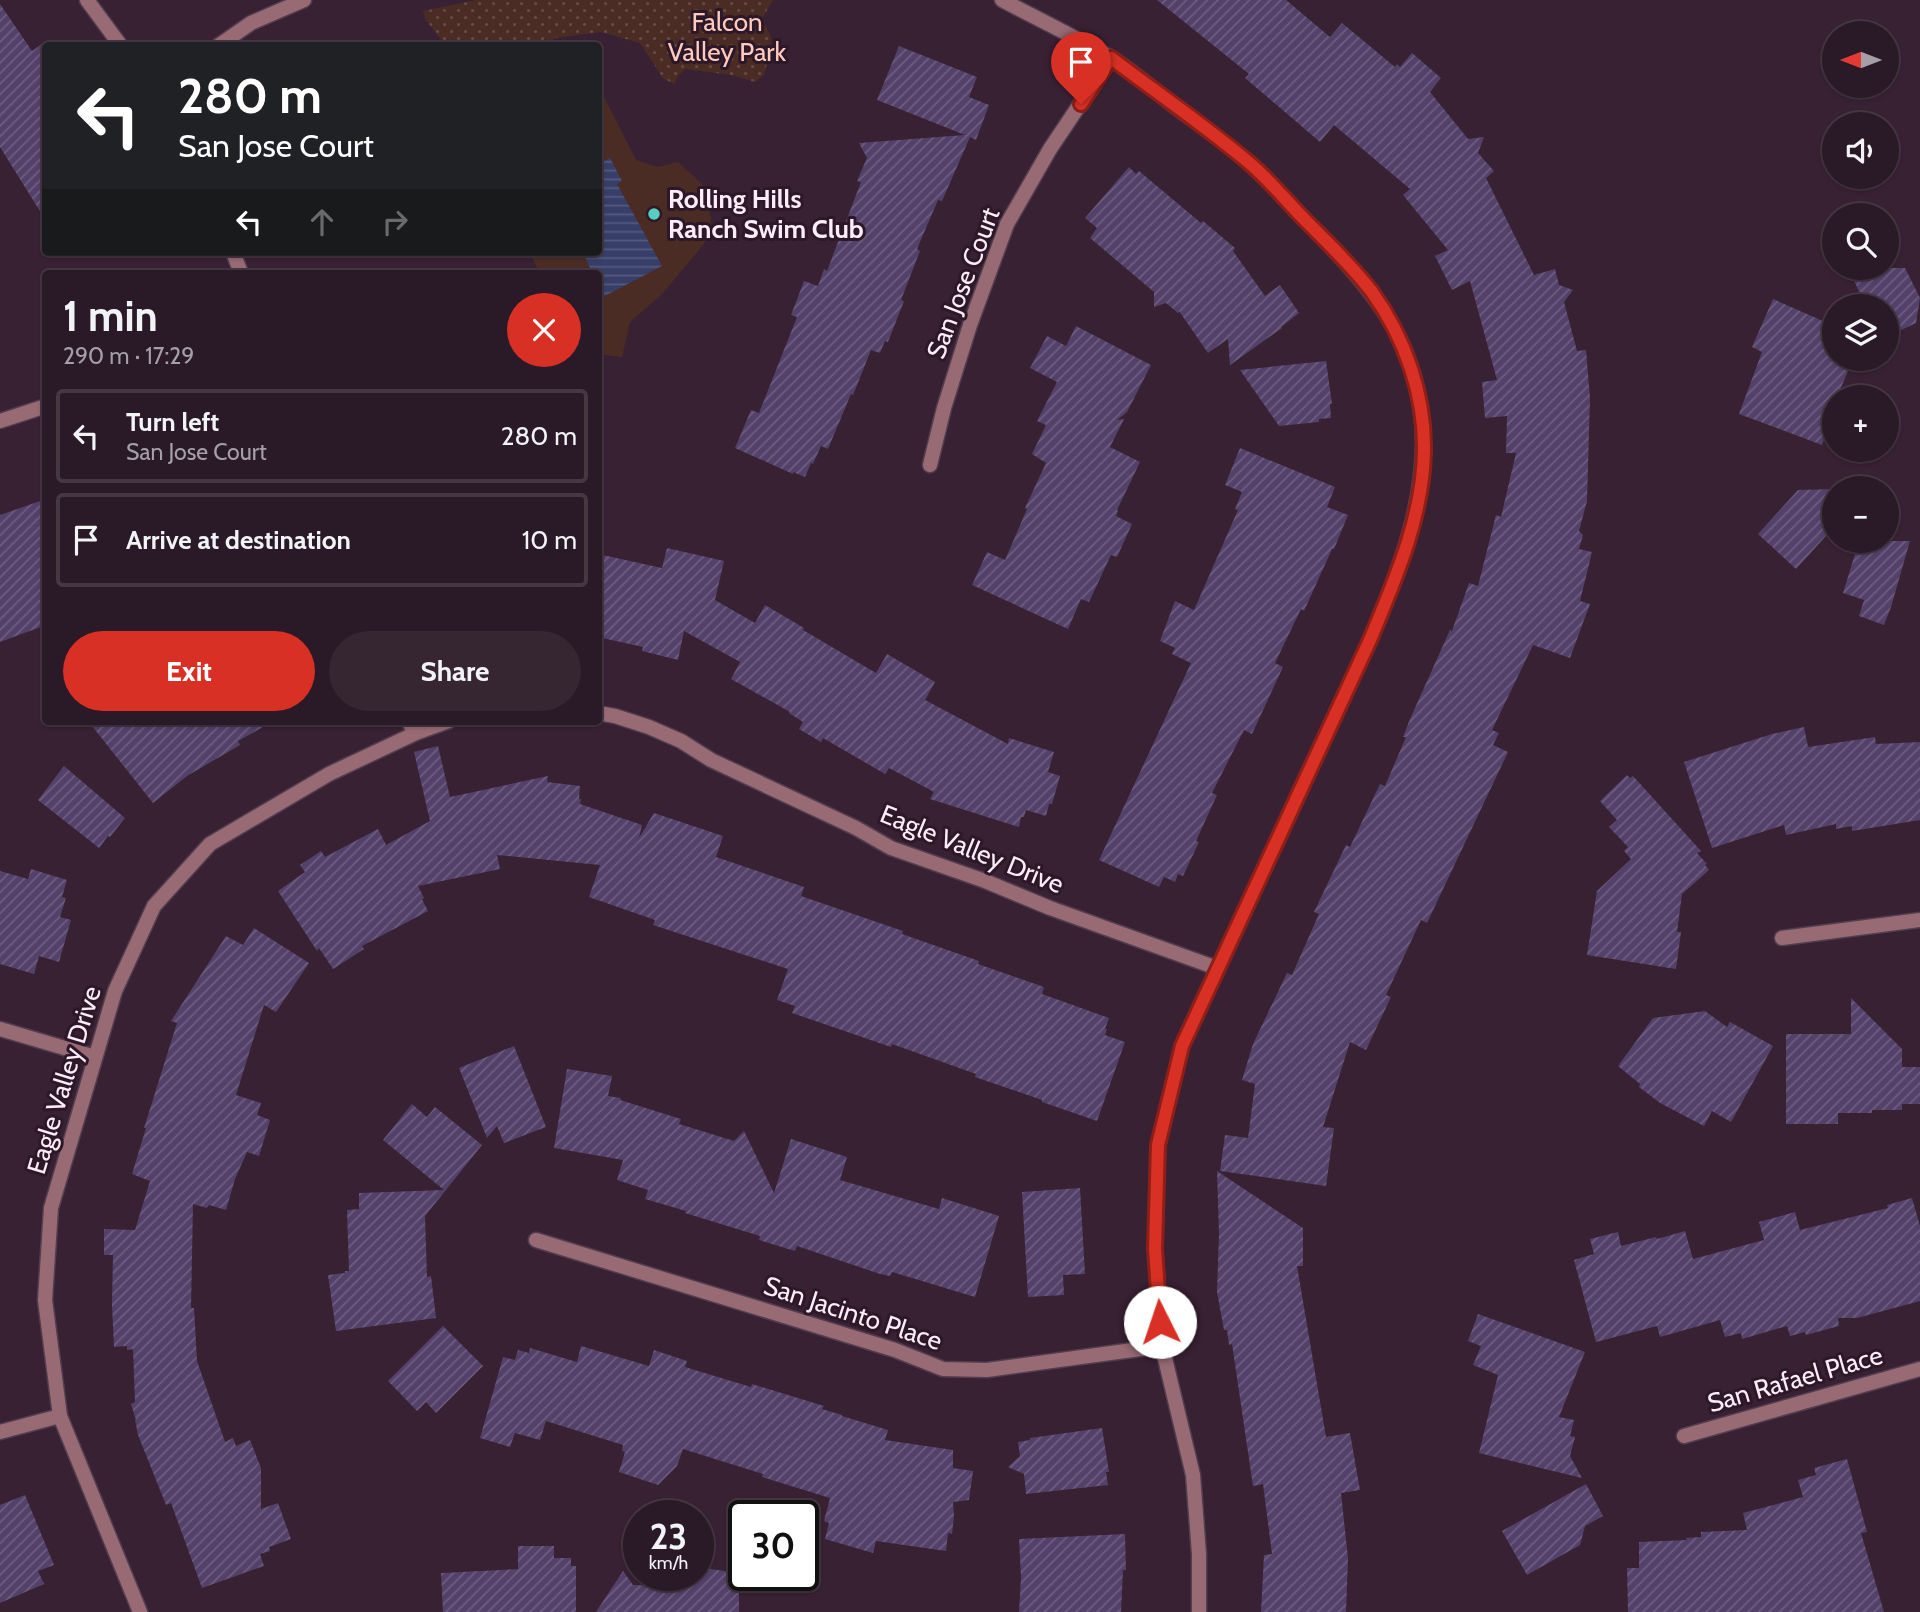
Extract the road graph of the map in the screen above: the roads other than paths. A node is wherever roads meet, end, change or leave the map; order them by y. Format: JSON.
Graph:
{"nodes":[{"id":1,"x":87,"y":0,"type":"edge"},
{"id":2,"x":304,"y":0,"type":"edge"},
{"id":3,"x":1002,"y":0,"type":"edge"},
{"id":4,"x":118,"y":42,"type":"edge"},
{"id":5,"x":224,"y":42,"type":"edge"},
{"id":6,"x":1111,"y":58,"type":"junction"},
{"id":7,"x":42,"y":407,"type":"edge"},
{"id":8,"x":0,"y":421,"type":"edge"},
{"id":9,"x":930,"y":465,"type":"dead end"},
{"id":10,"x":602,"y":714,"type":"edge"},
{"id":11,"x":412,"y":727,"type":"edge"},
{"id":12,"x":1920,"y":920,"type":"edge"},
{"id":13,"x":1782,"y":937,"type":"dead end"},
{"id":14,"x":1217,"y":968,"type":"junction"},
{"id":15,"x":0,"y":1029,"type":"edge"},
{"id":16,"x":95,"y":1057,"type":"junction"},
{"id":17,"x":536,"y":1240,"type":"dead end"},
{"id":18,"x":1162,"y":1346,"type":"junction"},
{"id":19,"x":1920,"y":1370,"type":"edge"},
{"id":20,"x":60,"y":1416,"type":"junction"},
{"id":21,"x":0,"y":1432,"type":"edge"},
{"id":22,"x":1684,"y":1436,"type":"dead end"},
{"id":23,"x":140,"y":1612,"type":"edge"},
{"id":24,"x":1199,"y":1612,"type":"edge"}],
"edges":[{"from":1,"to":4,"type":"street"},
{"from":2,"to":5,"type":"street"},
{"from":3,"to":6,"type":"street"},
{"from":6,"to":9,"type":"street","name":"San Jose Court"},
{"from":6,"to":14,"type":"street"},
{"from":7,"to":8,"type":"street"},
{"from":10,"to":14,"type":"street","name":"Eagle Valley Drive"},
{"from":11,"to":16,"type":"street","name":"Eagle Valley Drive"},
{"from":12,"to":13,"type":"street"},
{"from":14,"to":18,"type":"street"},
{"from":15,"to":16,"type":"street"},
{"from":16,"to":20,"type":"street","name":"Eagle Valley Drive"},
{"from":17,"to":18,"type":"street","name":"San Jacinto Place"},
{"from":18,"to":24,"type":"street"},
{"from":19,"to":22,"type":"street","name":"San Rafael Place"},
{"from":20,"to":21,"type":"street"},
{"from":20,"to":23,"type":"street","name":"Eagle Valley Drive"}]}
